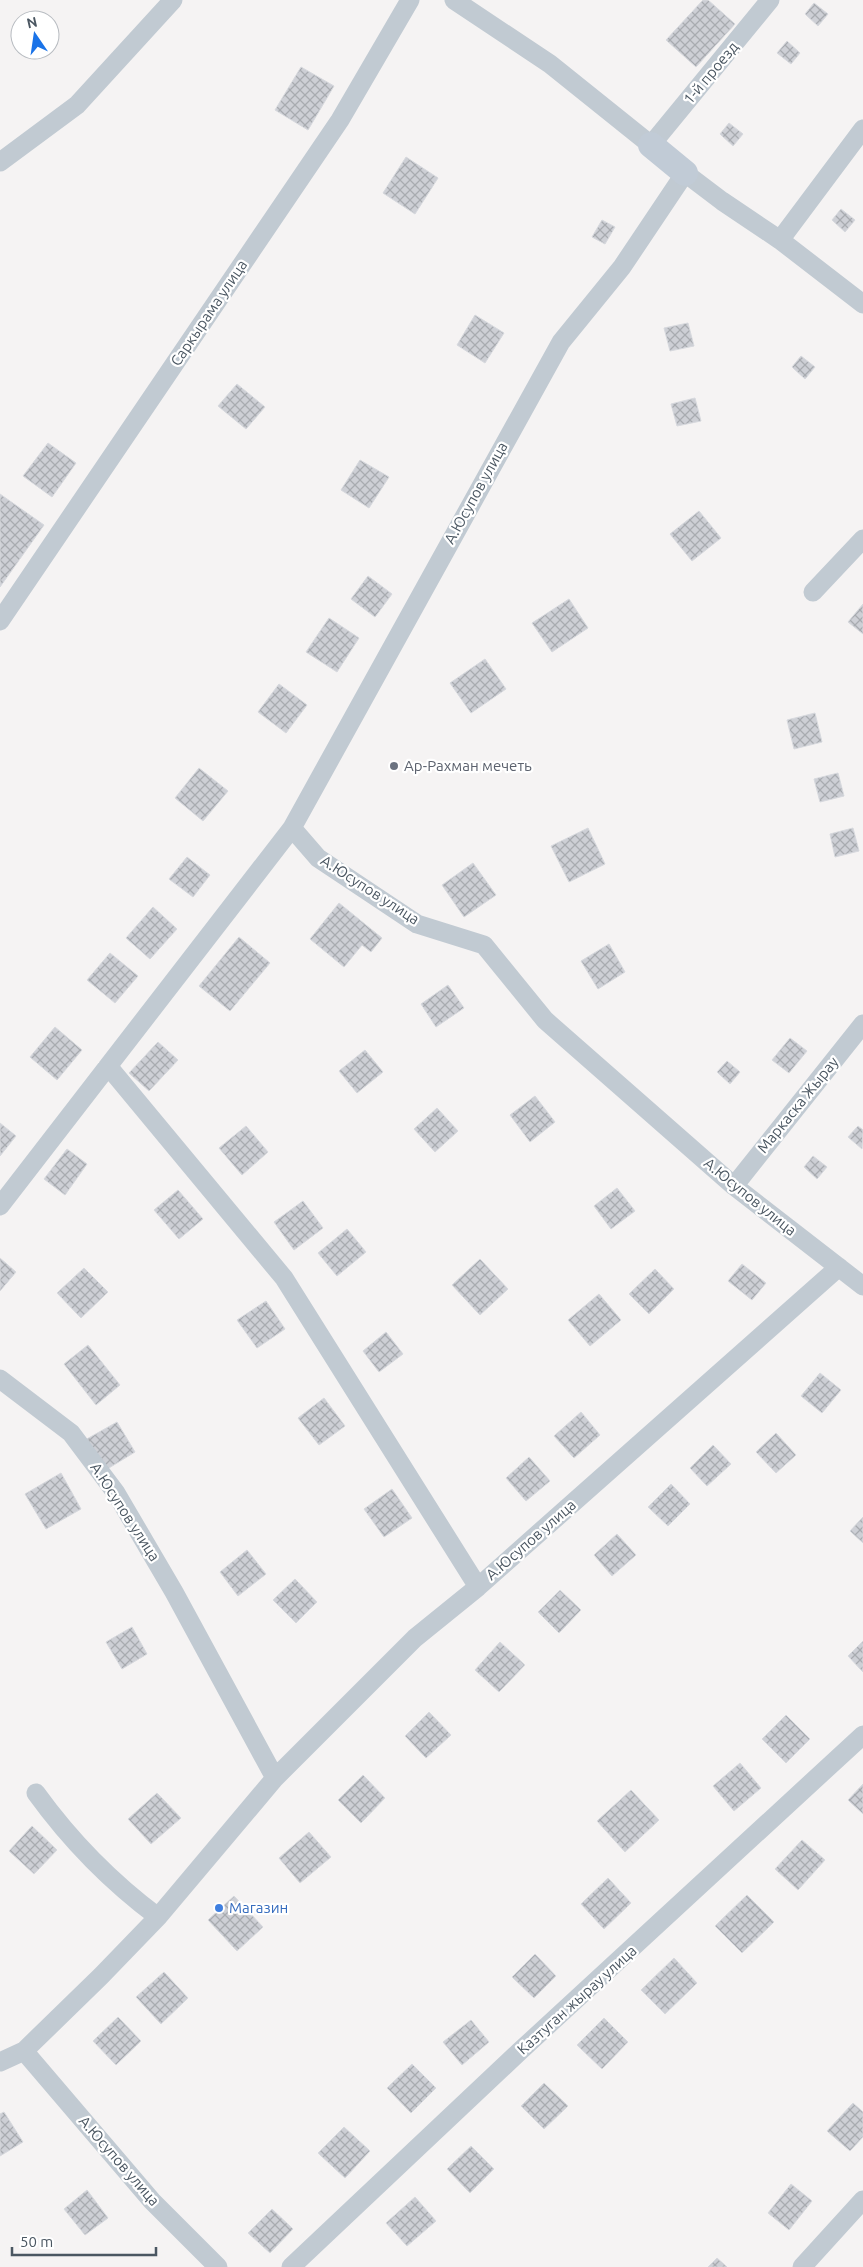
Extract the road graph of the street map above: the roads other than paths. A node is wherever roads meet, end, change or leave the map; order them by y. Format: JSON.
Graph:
{"nodes":[{"id":1,"x":173,"y":0,"type":"edge"},
{"id":2,"x":410,"y":0,"type":"edge"},
{"id":3,"x":454,"y":0,"type":"edge"},
{"id":4,"x":770,"y":0,"type":"edge"},
{"id":5,"x":863,"y":129,"type":"edge"},
{"id":6,"x":651,"y":145,"type":"junction"},
{"id":7,"x":0,"y":162,"type":"edge"},
{"id":8,"x":685,"y":173,"type":"junction"},
{"id":9,"x":780,"y":240,"type":"junction"},
{"id":10,"x":863,"y":304,"type":"edge"},
{"id":11,"x":863,"y":539,"type":"edge"},
{"id":12,"x":812,"y":592,"type":"dead end"},
{"id":13,"x":0,"y":621,"type":"edge"},
{"id":14,"x":292,"y":828,"type":"junction"},
{"id":15,"x":863,"y":1024,"type":"edge"},
{"id":16,"x":108,"y":1066,"type":"junction"},
{"id":17,"x":734,"y":1186,"type":"junction"},
{"id":18,"x":0,"y":1206,"type":"edge"},
{"id":19,"x":839,"y":1267,"type":"junction"},
{"id":20,"x":863,"y":1286,"type":"edge"},
{"id":21,"x":0,"y":1379,"type":"edge"},
{"id":22,"x":478,"y":1587,"type":"junction"},
{"id":23,"x":863,"y":1735,"type":"edge"},
{"id":24,"x":275,"y":1778,"type":"junction"},
{"id":25,"x":36,"y":1793,"type":"dead end"},
{"id":26,"x":158,"y":1916,"type":"junction"},
{"id":27,"x":24,"y":2051,"type":"junction"},
{"id":28,"x":0,"y":2062,"type":"edge"},
{"id":29,"x":863,"y":2200,"type":"edge"},
{"id":30,"x":218,"y":2267,"type":"edge"},
{"id":31,"x":291,"y":2267,"type":"edge"},
{"id":32,"x":802,"y":2267,"type":"edge"}],
"edges":[{"from":1,"to":7,"type":"street"},
{"from":2,"to":13,"type":"street","name":"Саркырама улица"},
{"from":3,"to":6,"type":"street"},
{"from":4,"to":6,"type":"street","name":"1-й проезд"},
{"from":5,"to":9,"type":"street"},
{"from":6,"to":8,"type":"street"},
{"from":8,"to":9,"type":"street"},
{"from":8,"to":14,"type":"street","name":"А.Юсупов улица"},
{"from":9,"to":10,"type":"street"},
{"from":11,"to":12,"type":"street"},
{"from":14,"to":16,"type":"street","name":"А.Юсупов улица"},
{"from":14,"to":17,"type":"street","name":"А.Юсупов улица"},
{"from":15,"to":17,"type":"street","name":"Маркаска Жырау"},
{"from":16,"to":18,"type":"street","name":"А.Юсупов улица"},
{"from":16,"to":22,"type":"street","name":"А.Юсупов улица"},
{"from":17,"to":19,"type":"street","name":"А.Юсупов улица"},
{"from":19,"to":20,"type":"street"},
{"from":19,"to":22,"type":"street","name":"А.Юсупов улица"},
{"from":21,"to":24,"type":"street","name":"А.Юсупов улица"},
{"from":22,"to":24,"type":"street","name":"А.Юсупов улица"},
{"from":23,"to":31,"type":"street","name":"Казтуган жырау улица"},
{"from":24,"to":26,"type":"street","name":"А.Юсупов улица"},
{"from":25,"to":26,"type":"street"},
{"from":26,"to":27,"type":"street","name":"А.Юсупов улица"},
{"from":27,"to":28,"type":"street","name":"А.Юсупов улица"},
{"from":27,"to":30,"type":"street","name":"А.Юсупов улица"},
{"from":29,"to":32,"type":"street"}]}
